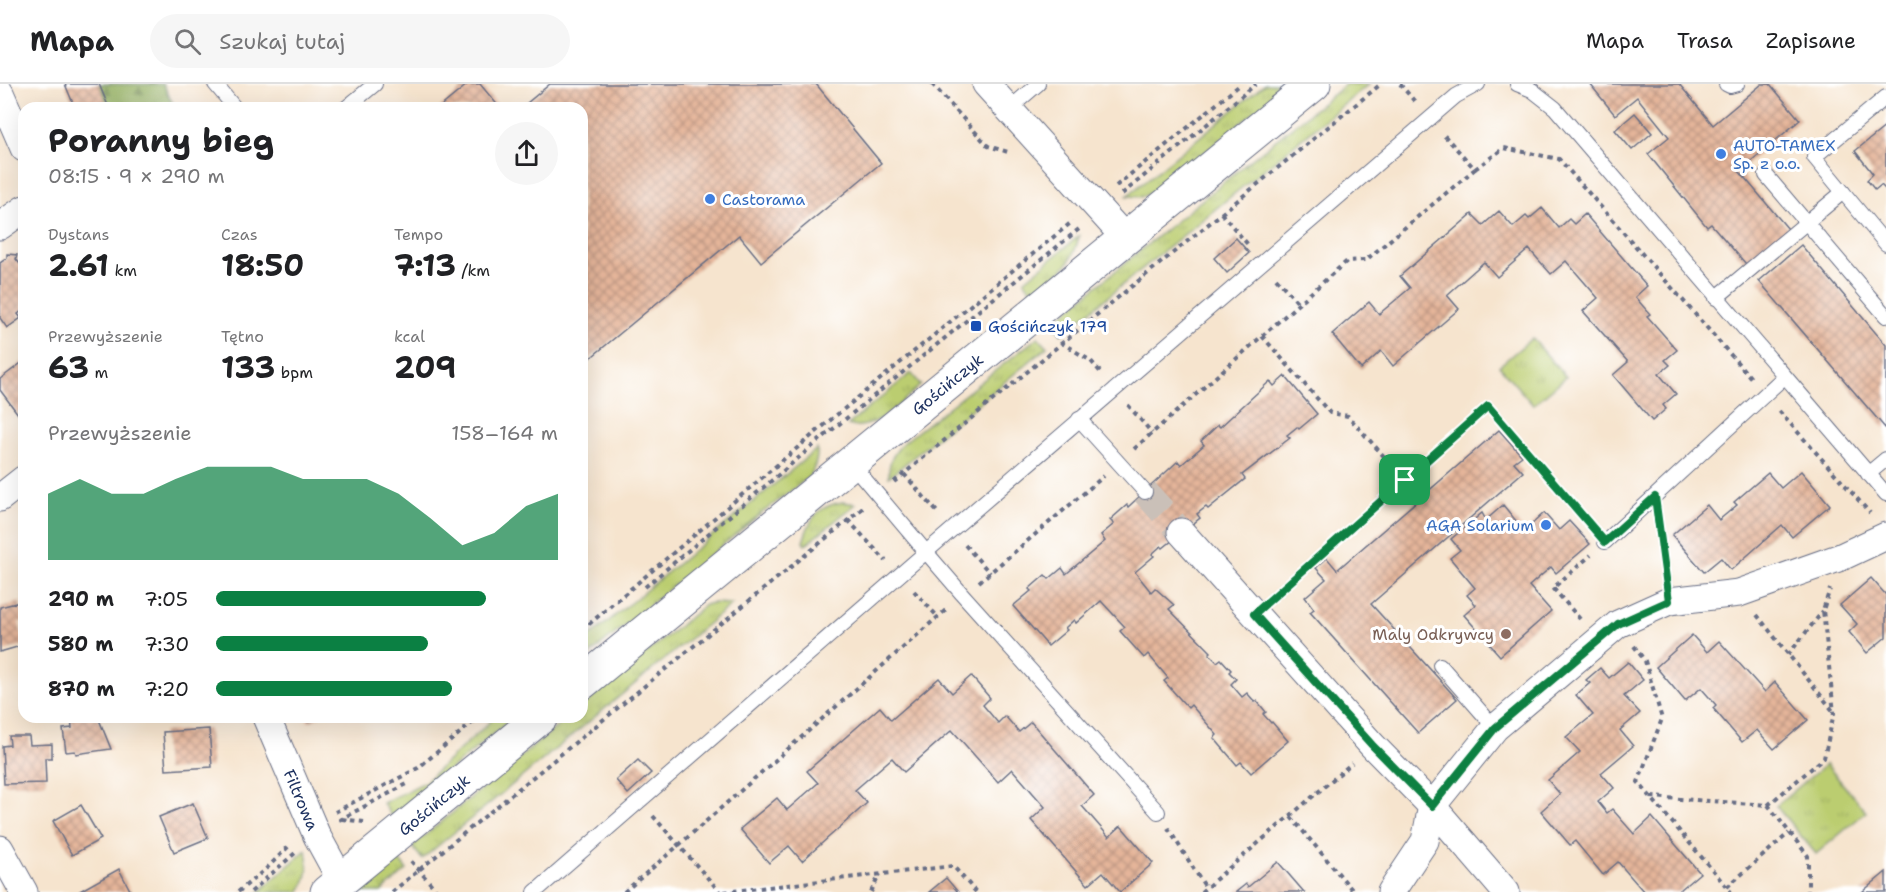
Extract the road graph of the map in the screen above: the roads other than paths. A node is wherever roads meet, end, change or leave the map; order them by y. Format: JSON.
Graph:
{"nodes":[{"id":1,"x":215,"y":84,"type":"edge"},
{"id":2,"x":375,"y":84,"type":"edge"},
{"id":3,"x":986,"y":84,"type":"edge"},
{"id":4,"x":1038,"y":84,"type":"edge"},
{"id":5,"x":1314,"y":84,"type":"edge"},
{"id":6,"x":1478,"y":84,"type":"edge"},
{"id":7,"x":1517,"y":84,"type":"edge"},
{"id":8,"x":1726,"y":84,"type":"edge"},
{"id":9,"x":1737,"y":84,"type":"edge"},
{"id":10,"x":0,"y":93,"type":"edge"},
{"id":11,"x":1886,"y":97,"type":"edge"},
{"id":12,"x":230,"y":102,"type":"edge"},
{"id":13,"x":353,"y":102,"type":"edge"},
{"id":14,"x":1009,"y":109,"type":"junction"},
{"id":15,"x":18,"y":134,"type":"edge"},
{"id":16,"x":1766,"y":175,"type":"dead end"},
{"id":17,"x":1843,"y":192,"type":"junction"},
{"id":18,"x":18,"y":213,"type":"edge"},
{"id":19,"x":1806,"y":223,"type":"junction"},
{"id":20,"x":0,"y":226,"type":"edge"},
{"id":21,"x":1126,"y":239,"type":"junction"},
{"id":22,"x":1886,"y":244,"type":"edge"},
{"id":23,"x":1716,"y":298,"type":"junction"},
{"id":24,"x":1886,"y":316,"type":"edge"},
{"id":25,"x":1784,"y":377,"type":"junction"},
{"id":26,"x":1079,"y":419,"type":"junction"},
{"id":27,"x":1886,"y":459,"type":"edge"},
{"id":28,"x":851,"y":463,"type":"junction"},
{"id":29,"x":1868,"y":474,"type":"junction"},
{"id":30,"x":18,"y":483,"type":"edge"},
{"id":31,"x":1145,"y":492,"type":"tunnel mouth"},
{"id":32,"x":1886,"y":494,"type":"edge"},
{"id":33,"x":0,"y":498,"type":"edge"},
{"id":34,"x":1878,"y":525,"type":"edge"},
{"id":35,"x":1181,"y":532,"type":"tunnel mouth"},
{"id":36,"x":1605,"y":542,"type":"road end"},
{"id":37,"x":926,"y":552,"type":"junction"},
{"id":38,"x":1440,"y":665,"type":"dead end"},
{"id":39,"x":588,"y":678,"type":"edge"},
{"id":40,"x":269,"y":723,"type":"edge"},
{"id":41,"x":534,"y":723,"type":"edge"},
{"id":42,"x":1495,"y":728,"type":"junction"},
{"id":43,"x":1432,"y":806,"type":"junction"},
{"id":44,"x":1158,"y":812,"type":"road end"},
{"id":45,"x":0,"y":849,"type":"edge"},
{"id":46,"x":334,"y":886,"type":"edge"},
{"id":47,"x":24,"y":892,"type":"edge"},
{"id":48,"x":535,"y":892,"type":"edge"},
{"id":49,"x":1391,"y":892,"type":"edge"},
{"id":50,"x":1506,"y":892,"type":"edge"}],
"edges":[{"from":1,"to":12,"type":"lane"},
{"from":2,"to":13,"type":"lane"},
{"from":3,"to":14,"type":"street"},
{"from":4,"to":14,"type":"lane"},
{"from":5,"to":21,"type":"street","name":"Gościńczyk"},
{"from":6,"to":26,"type":"lane"},
{"from":7,"to":23,"type":"lane"},
{"from":8,"to":9,"type":"lane"},
{"from":10,"to":15,"type":"street"},
{"from":11,"to":17,"type":"lane"},
{"from":14,"to":21,"type":"street"},
{"from":16,"to":19,"type":"lane"},
{"from":17,"to":19,"type":"lane"},
{"from":17,"to":22,"type":"lane"},
{"from":18,"to":20,"type":"street"},
{"from":19,"to":23,"type":"lane"},
{"from":19,"to":24,"type":"lane"},
{"from":21,"to":28,"type":"street","name":"Gościńczyk"},
{"from":23,"to":25,"type":"lane"},
{"from":25,"to":29,"type":"lane"},
{"from":25,"to":36,"type":"lane"},
{"from":26,"to":31,"type":"lane"},
{"from":26,"to":37,"type":"lane"},
{"from":27,"to":29,"type":"lane"},
{"from":28,"to":37,"type":"lane"},
{"from":28,"to":39,"type":"street","name":"Gościńczyk"},
{"from":29,"to":32,"type":"lane"},
{"from":30,"to":33,"type":"street"},
{"from":34,"to":42,"type":"street"},
{"from":35,"to":43,"type":"street"},
{"from":37,"to":44,"type":"lane"},
{"from":37,"to":48,"type":"lane"},
{"from":38,"to":42,"type":"lane"},
{"from":40,"to":46,"type":"street","name":"Filtrowa"},
{"from":41,"to":46,"type":"street","name":"Gościńczyk"},
{"from":42,"to":43,"type":"street"},
{"from":43,"to":49,"type":"street"},
{"from":43,"to":50,"type":"street"},
{"from":45,"to":47,"type":"street"}]}
